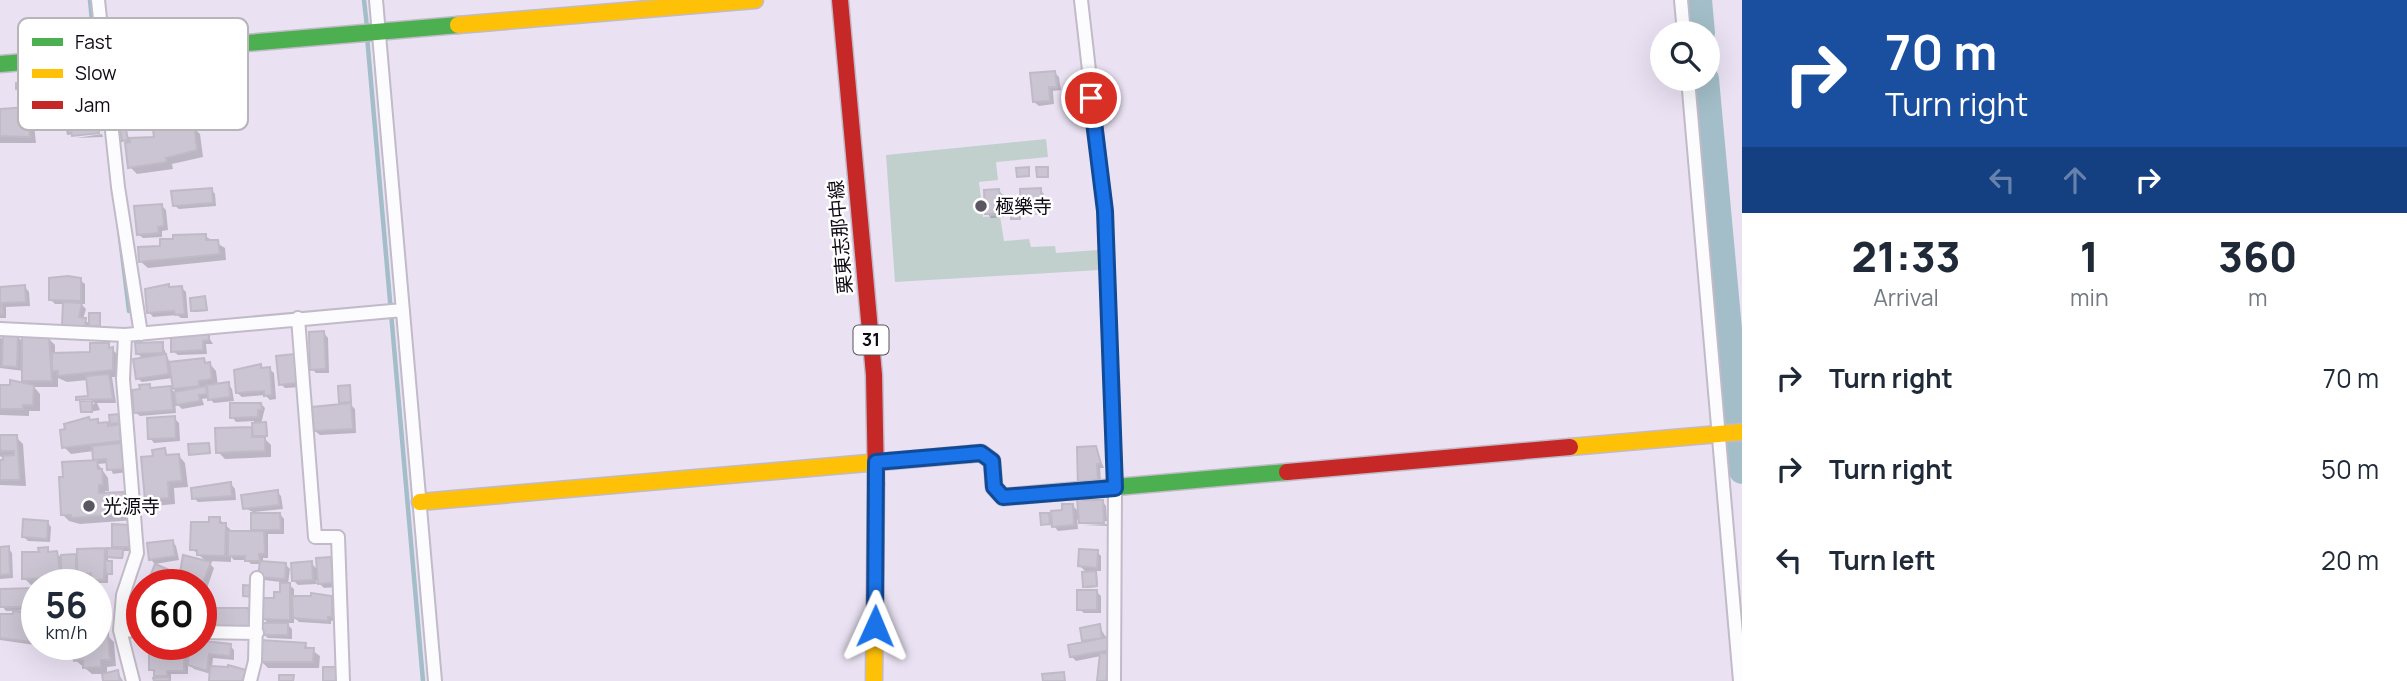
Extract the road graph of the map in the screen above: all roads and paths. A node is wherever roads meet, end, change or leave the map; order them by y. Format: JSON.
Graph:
{"nodes":[{"id":1,"x":98,"y":0,"type":"edge"},
{"id":2,"x":376,"y":0,"type":"edge"},
{"id":3,"x":755,"y":0,"type":"edge"},
{"id":4,"x":840,"y":0,"type":"edge"},
{"id":5,"x":1082,"y":0,"type":"edge"},
{"id":6,"x":1681,"y":0,"type":"edge"},
{"id":7,"x":100,"y":18,"type":"edge"},
{"id":8,"x":1683,"y":21,"type":"edge"},
{"id":9,"x":370,"y":31,"type":"junction"},
{"id":10,"x":248,"y":42,"type":"edge"},
{"id":11,"x":18,"y":62,"type":"edge"},
{"id":12,"x":0,"y":64,"type":"edge"},
{"id":13,"x":1689,"y":91,"type":"edge"},
{"id":14,"x":112,"y":130,"type":"edge"},
{"id":15,"x":393,"y":311,"type":"junction"},
{"id":16,"x":298,"y":318,"type":"junction"},
{"id":17,"x":0,"y":329,"type":"edge"},
{"id":18,"x":141,"y":334,"type":"junction"},
{"id":19,"x":125,"y":335,"type":"junction"},
{"id":20,"x":1742,"y":432,"type":"edge"},
{"id":21,"x":1718,"y":434,"type":"junction"},
{"id":22,"x":876,"y":462,"type":"junction"},
{"id":23,"x":1115,"y":488,"type":"junction"},
{"id":24,"x":420,"y":502,"type":"junction"},
{"id":25,"x":257,"y":578,"type":"dead end"},
{"id":26,"x":120,"y":630,"type":"junction"},
{"id":27,"x":126,"y":630,"type":"edge"},
{"id":28,"x":217,"y":632,"type":"edge"},
{"id":29,"x":257,"y":633,"type":"junction"},
{"id":30,"x":134,"y":681,"type":"edge"},
{"id":31,"x":250,"y":681,"type":"edge"},
{"id":32,"x":343,"y":681,"type":"edge"},
{"id":33,"x":435,"y":681,"type":"edge"},
{"id":34,"x":874,"y":681,"type":"edge"},
{"id":35,"x":1114,"y":681,"type":"edge"},
{"id":36,"x":1740,"y":681,"type":"edge"}],
"edges":[{"from":1,"to":7,"type":"street"},
{"from":2,"to":9,"type":"street"},
{"from":3,"to":9,"type":"street"},
{"from":4,"to":22,"type":"street","name":"栗東志那中線","number":"31"},
{"from":5,"to":23,"type":"street"},
{"from":6,"to":8,"type":"street"},
{"from":9,"to":10,"type":"street"},
{"from":9,"to":15,"type":"street"},
{"from":11,"to":12,"type":"street"},
{"from":13,"to":21,"type":"street"},
{"from":14,"to":18,"type":"street"},
{"from":15,"to":16,"type":"street"},
{"from":15,"to":24,"type":"street"},
{"from":16,"to":18,"type":"street"},
{"from":16,"to":32,"type":"street"},
{"from":17,"to":19,"type":"street"},
{"from":18,"to":19,"type":"street"},
{"from":19,"to":26,"type":"street"},
{"from":20,"to":21,"type":"street"},
{"from":21,"to":23,"type":"street"},
{"from":21,"to":36,"type":"street"},
{"from":22,"to":23,"type":"street"},
{"from":22,"to":24,"type":"street"},
{"from":22,"to":34,"type":"street","name":"栗東志那中線","number":"31"},
{"from":23,"to":35,"type":"street"},
{"from":24,"to":33,"type":"street"},
{"from":25,"to":29,"type":"street"},
{"from":26,"to":27,"type":"street"},
{"from":26,"to":30,"type":"street"},
{"from":28,"to":29,"type":"street"},
{"from":29,"to":31,"type":"street"}]}
